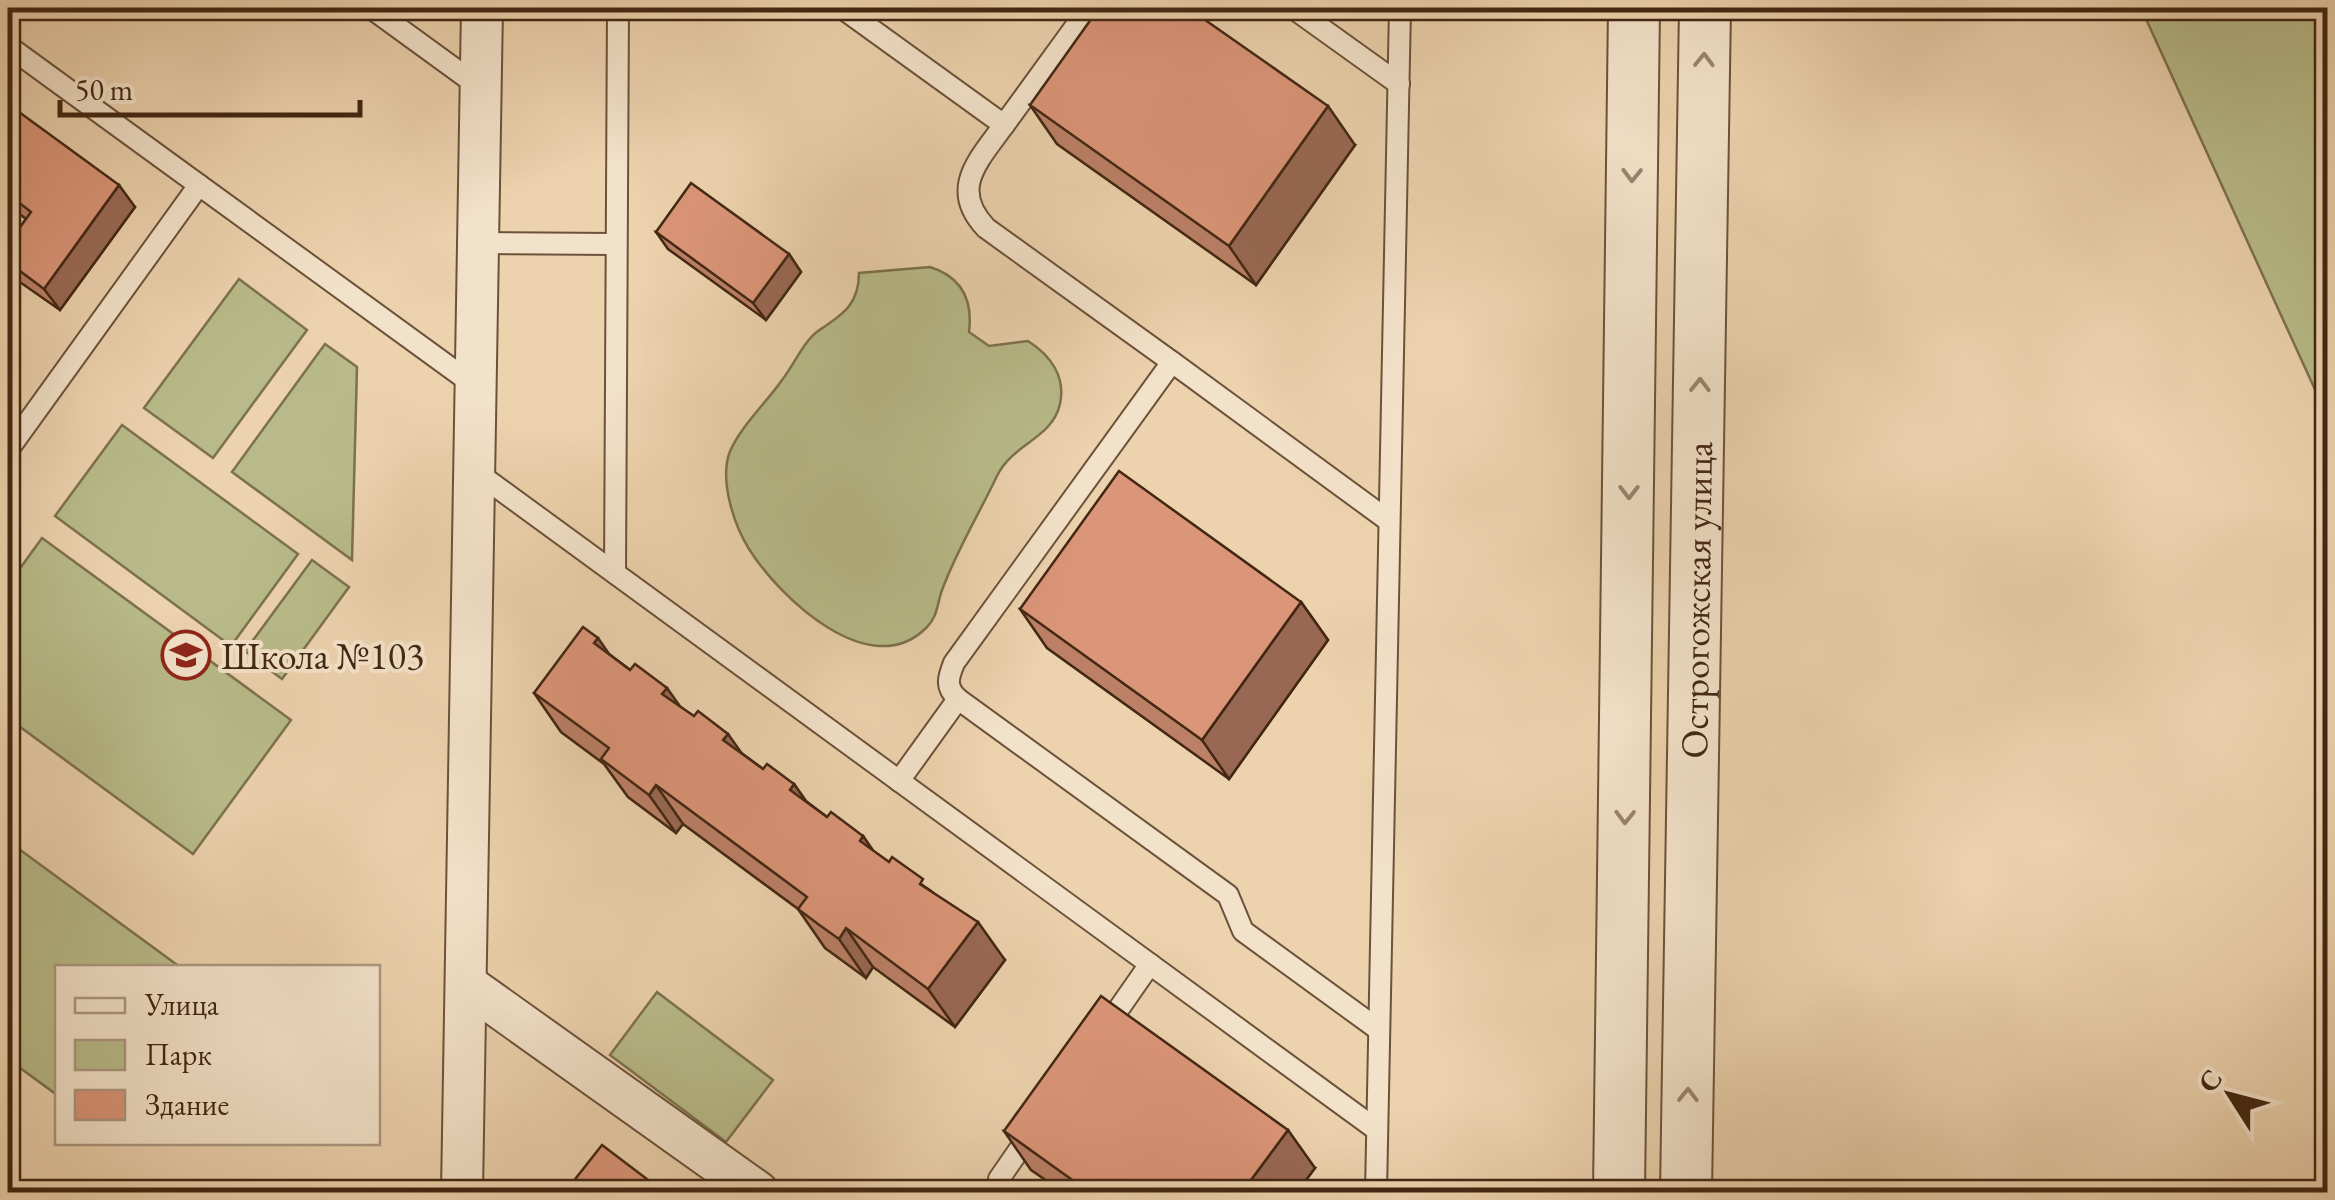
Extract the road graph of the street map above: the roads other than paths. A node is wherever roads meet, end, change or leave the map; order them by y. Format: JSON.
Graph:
{"nodes":[{"id":1,"x":370,"y":8,"type":"edge"},
{"id":2,"x":482,"y":8,"type":"edge"},
{"id":3,"x":618,"y":8,"type":"edge"},
{"id":4,"x":842,"y":8,"type":"edge"},
{"id":5,"x":1090,"y":8,"type":"edge"},
{"id":6,"x":1293,"y":8,"type":"edge"},
{"id":7,"x":1400,"y":8,"type":"edge"},
{"id":8,"x":1634,"y":8,"type":"edge"},
{"id":9,"x":1705,"y":8,"type":"edge"},
{"id":10,"x":8,"y":46,"type":"edge"},
{"id":11,"x":1399,"y":84,"type":"junction"},
{"id":12,"x":481,"y":88,"type":"junction"},
{"id":13,"x":1004,"y":125,"type":"junction"},
{"id":14,"x":199,"y":185,"type":"junction"},
{"id":15,"x":478,"y":243,"type":"junction"},
{"id":16,"x":616,"y":244,"type":"junction"},
{"id":17,"x":1172,"y":362,"type":"junction"},
{"id":18,"x":476,"y":387,"type":"junction"},
{"id":19,"x":8,"y":450,"type":"edge"},
{"id":20,"x":475,"y":471,"type":"junction"},
{"id":21,"x":1390,"y":521,"type":"junction"},
{"id":22,"x":614,"y":573,"type":"junction"},
{"id":23,"x":958,"y":699,"type":"junction"},
{"id":24,"x":899,"y":781,"type":"junction"},
{"id":25,"x":1150,"y":964,"type":"junction"},
{"id":26,"x":466,"y":984,"type":"junction"},
{"id":27,"x":1379,"y":1030,"type":"junction"},
{"id":28,"x":1096,"y":1040,"type":"edge"},
{"id":29,"x":1042,"y":1117,"type":"edge"},
{"id":30,"x":1377,"y":1130,"type":"junction"},
{"id":31,"x":999,"y":1178,"type":"dead end"},
{"id":32,"x":462,"y":1192,"type":"edge"},
{"id":33,"x":758,"y":1192,"type":"edge"},
{"id":34,"x":1376,"y":1192,"type":"edge"},
{"id":35,"x":1620,"y":1192,"type":"edge"},
{"id":36,"x":1686,"y":1192,"type":"edge"}],
"edges":[{"from":1,"to":12,"type":"lane"},
{"from":2,"to":12,"type":"street"},
{"from":3,"to":16,"type":"lane"},
{"from":4,"to":13,"type":"lane"},
{"from":5,"to":13,"type":"lane"},
{"from":6,"to":11,"type":"lane"},
{"from":7,"to":11,"type":"lane"},
{"from":8,"to":35,"type":"street","one_way":true},
{"from":36,"to":9,"type":"street","name":"Острогожская улица","one_way":true},
{"from":10,"to":14,"type":"lane"},
{"from":11,"to":21,"type":"lane"},
{"from":12,"to":15,"type":"street"},
{"from":13,"to":17,"type":"lane"},
{"from":14,"to":18,"type":"lane"},
{"from":14,"to":19,"type":"lane"},
{"from":15,"to":16,"type":"lane"},
{"from":15,"to":18,"type":"street"},
{"from":16,"to":22,"type":"lane"},
{"from":17,"to":21,"type":"lane"},
{"from":17,"to":23,"type":"lane"},
{"from":18,"to":20,"type":"street"},
{"from":20,"to":22,"type":"lane"},
{"from":20,"to":26,"type":"street"},
{"from":21,"to":27,"type":"lane"},
{"from":22,"to":24,"type":"lane"},
{"from":23,"to":24,"type":"lane"},
{"from":23,"to":27,"type":"lane"},
{"from":24,"to":25,"type":"lane"},
{"from":25,"to":28,"type":"lane"},
{"from":25,"to":30,"type":"lane"},
{"from":26,"to":32,"type":"street"},
{"from":26,"to":33,"type":"street"},
{"from":27,"to":30,"type":"lane"},
{"from":29,"to":31,"type":"lane"},
{"from":30,"to":34,"type":"lane"}]}
